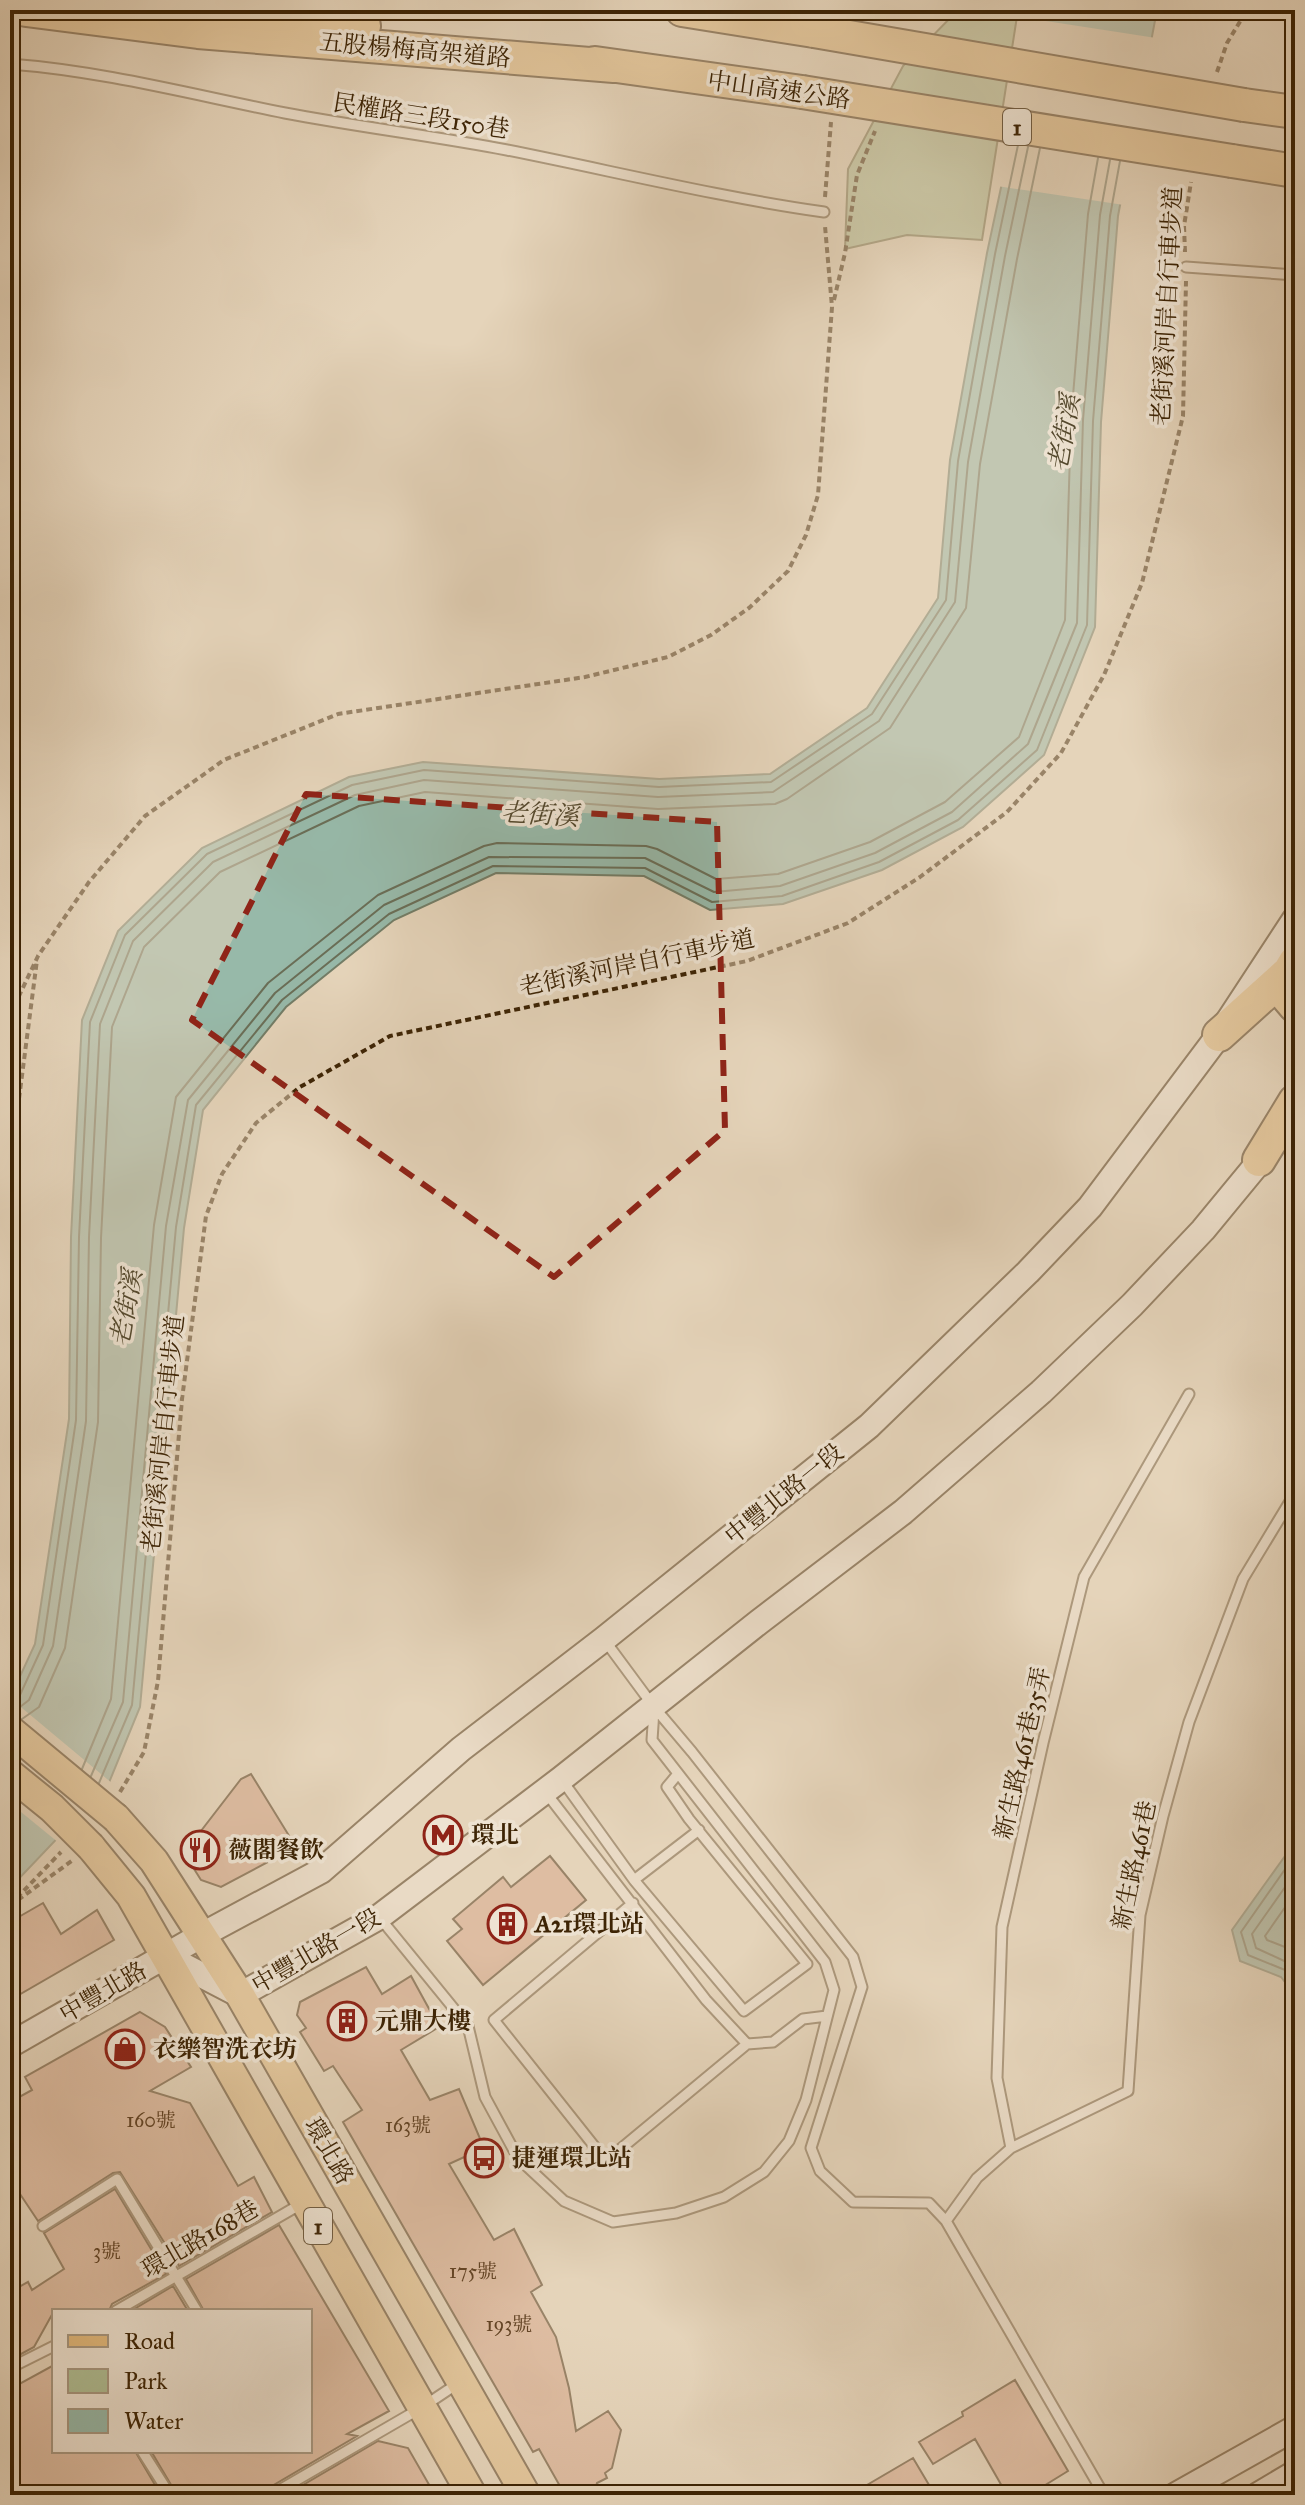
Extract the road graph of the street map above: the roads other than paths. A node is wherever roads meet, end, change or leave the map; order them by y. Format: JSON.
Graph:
{"nodes":[{"id":1,"x":26,"y":10,"type":"edge"},
{"id":2,"x":262,"y":10,"type":"edge"},
{"id":3,"x":682,"y":10,"type":"edge"},
{"id":4,"x":10,"y":64,"type":"edge"},
{"id":5,"x":614,"y":66,"type":"junction"},
{"id":6,"x":1295,"y":112,"type":"edge"},
{"id":7,"x":1295,"y":171,"type":"edge"},
{"id":8,"x":824,"y":212,"type":"road end"},
{"id":9,"x":1186,"y":267,"type":"road end"},
{"id":10,"x":1295,"y":275,"type":"edge"},
{"id":11,"x":1295,"y":919,"type":"edge"},
{"id":12,"x":1292,"y":967,"type":"edge"},
{"id":13,"x":1295,"y":1006,"type":"edge"},
{"id":14,"x":1219,"y":1035,"type":"junction"},
{"id":15,"x":1295,"y":1101,"type":"edge"},
{"id":16,"x":1295,"y":1122,"type":"edge"},
{"id":17,"x":1259,"y":1160,"type":"junction"},
{"id":18,"x":1189,"y":1394,"type":"dead end"},
{"id":19,"x":1295,"y":1493,"type":"edge"},
{"id":20,"x":604,"y":1639,"type":"junction"},
{"id":21,"x":654,"y":1707,"type":"junction"},
{"id":22,"x":10,"y":1730,"type":"edge"},
{"id":23,"x":10,"y":1774,"type":"edge"},
{"id":24,"x":677,"y":1775,"type":"junction"},
{"id":25,"x":553,"y":1785,"type":"junction"},
{"id":26,"x":699,"y":1830,"type":"junction"},
{"id":27,"x":634,"y":1880,"type":"junction"},
{"id":28,"x":633,"y":1903,"type":"junction"},
{"id":29,"x":379,"y":1917,"type":"junction"},
{"id":30,"x":202,"y":1935,"type":"junction"},
{"id":31,"x":165,"y":1956,"type":"junction"},
{"id":32,"x":240,"y":1995,"type":"junction"},
{"id":33,"x":827,"y":2016,"type":"junction"},
{"id":34,"x":747,"y":2044,"type":"junction"},
{"id":35,"x":10,"y":2045,"type":"edge"},
{"id":36,"x":1011,"y":2148,"type":"junction"},
{"id":37,"x":304,"y":2202,"type":"junction"},
{"id":38,"x":946,"y":2221,"type":"junction"},
{"id":39,"x":43,"y":2226,"type":"dead end"},
{"id":40,"x":176,"y":2276,"type":"junction"},
{"id":41,"x":119,"y":2309,"type":"edge"},
{"id":42,"x":196,"y":2309,"type":"edge"},
{"id":43,"x":52,"y":2347,"type":"edge"},
{"id":44,"x":10,"y":2368,"type":"edge"},
{"id":45,"x":461,"y":2381,"type":"junction"},
{"id":46,"x":421,"y":2408,"type":"junction"},
{"id":47,"x":1295,"y":2428,"type":"edge"},
{"id":48,"x":143,"y":2453,"type":"edge"},
{"id":49,"x":1295,"y":2473,"type":"edge"},
{"id":50,"x":10,"y":2489,"type":"edge"},
{"id":51,"x":14,"y":2495,"type":"edge"},
{"id":52,"x":170,"y":2495,"type":"edge"},
{"id":53,"x":271,"y":2495,"type":"edge"},
{"id":54,"x":472,"y":2495,"type":"edge"},
{"id":55,"x":526,"y":2495,"type":"edge"},
{"id":56,"x":1104,"y":2495,"type":"edge"},
{"id":57,"x":1176,"y":2495,"type":"edge"},
{"id":58,"x":1258,"y":2495,"type":"edge"}],
"edges":[{"from":1,"to":5,"type":"highway","name":"五股楊梅高架道路","number":"1"},
{"from":2,"to":5,"type":"highway","name":"中山高速公路","number":"1"},
{"from":3,"to":6,"type":"highway","bridge":true},
{"from":4,"to":8,"type":"lane","name":"民權路三段150巷"},
{"from":5,"to":7,"type":"highway","name":"中山高速公路","number":"1","bridge":true},
{"from":9,"to":10,"type":"lane"},
{"from":11,"to":14,"type":"main road","name":"中豐北路一段"},
{"from":12,"to":13,"type":"highway"},
{"from":12,"to":14,"type":"highway"},
{"from":14,"to":20,"type":"main road","name":"中豐北路一段"},
{"from":15,"to":17,"type":"highway"},
{"from":16,"to":17,"type":"main road","name":"中豐北路一段"},
{"from":17,"to":21,"type":"main road","name":"中豐北路一段"},
{"from":18,"to":36,"type":"lane","name":"新生路461巷35弄"},
{"from":19,"to":36,"type":"lane","name":"新生路461巷"},
{"from":20,"to":21,"type":"lane"},
{"from":20,"to":30,"type":"main road","name":"中豐北路一段"},
{"from":21,"to":24,"type":"lane"},
{"from":21,"to":25,"type":"main road","name":"中豐北路一段"},
{"from":21,"to":38,"type":"lane"},
{"from":22,"to":30,"type":"main road","name":"環北路","number":"1","bridge":true},
{"from":23,"to":31,"type":"main road","name":"環北路","number":"1","bridge":true},
{"from":24,"to":26,"type":"lane"},
{"from":24,"to":33,"type":"lane"},
{"from":25,"to":27,"type":"lane"},
{"from":25,"to":28,"type":"lane"},
{"from":25,"to":29,"type":"main road","name":"中豐北路一段"},
{"from":26,"to":27,"type":"lane"},
{"from":26,"to":27,"type":"lane"},
{"from":28,"to":34,"type":"lane"},
{"from":28,"to":34,"type":"lane"},
{"from":29,"to":32,"type":"main road","name":"中豐北路一段"},
{"from":29,"to":33,"type":"lane"},
{"from":30,"to":31,"type":"main road","name":"中豐北路一段"},
{"from":30,"to":32,"type":"main road","name":"環北路","number":"1"},
{"from":31,"to":32,"type":"main road","name":"中豐北路"},
{"from":31,"to":35,"type":"main road","name":"中豐北路"},
{"from":31,"to":37,"type":"main road","name":"環北路","number":"1"},
{"from":32,"to":45,"type":"main road","name":"環北路","number":"1"},
{"from":33,"to":34,"type":"lane"},
{"from":36,"to":38,"type":"lane","name":"新生路461巷"},
{"from":37,"to":40,"type":"lane","name":"環北路168巷"},
{"from":37,"to":46,"type":"main road","name":"環北路","number":"1"},
{"from":38,"to":56,"type":"lane"},
{"from":39,"to":40,"type":"lane"},
{"from":40,"to":41,"type":"lane","name":"環北路168巷"},
{"from":40,"to":42,"type":"lane"},
{"from":43,"to":44,"type":"lane"},
{"from":45,"to":46,"type":"lane"},
{"from":45,"to":55,"type":"main road","name":"環北路","number":"1"},
{"from":46,"to":53,"type":"lane"},
{"from":46,"to":54,"type":"main road","name":"環北路","number":"1"},
{"from":47,"to":57,"type":"main road"},
{"from":48,"to":52,"type":"lane"},
{"from":49,"to":58,"type":"main road"},
{"from":50,"to":51,"type":"lane"}]}
